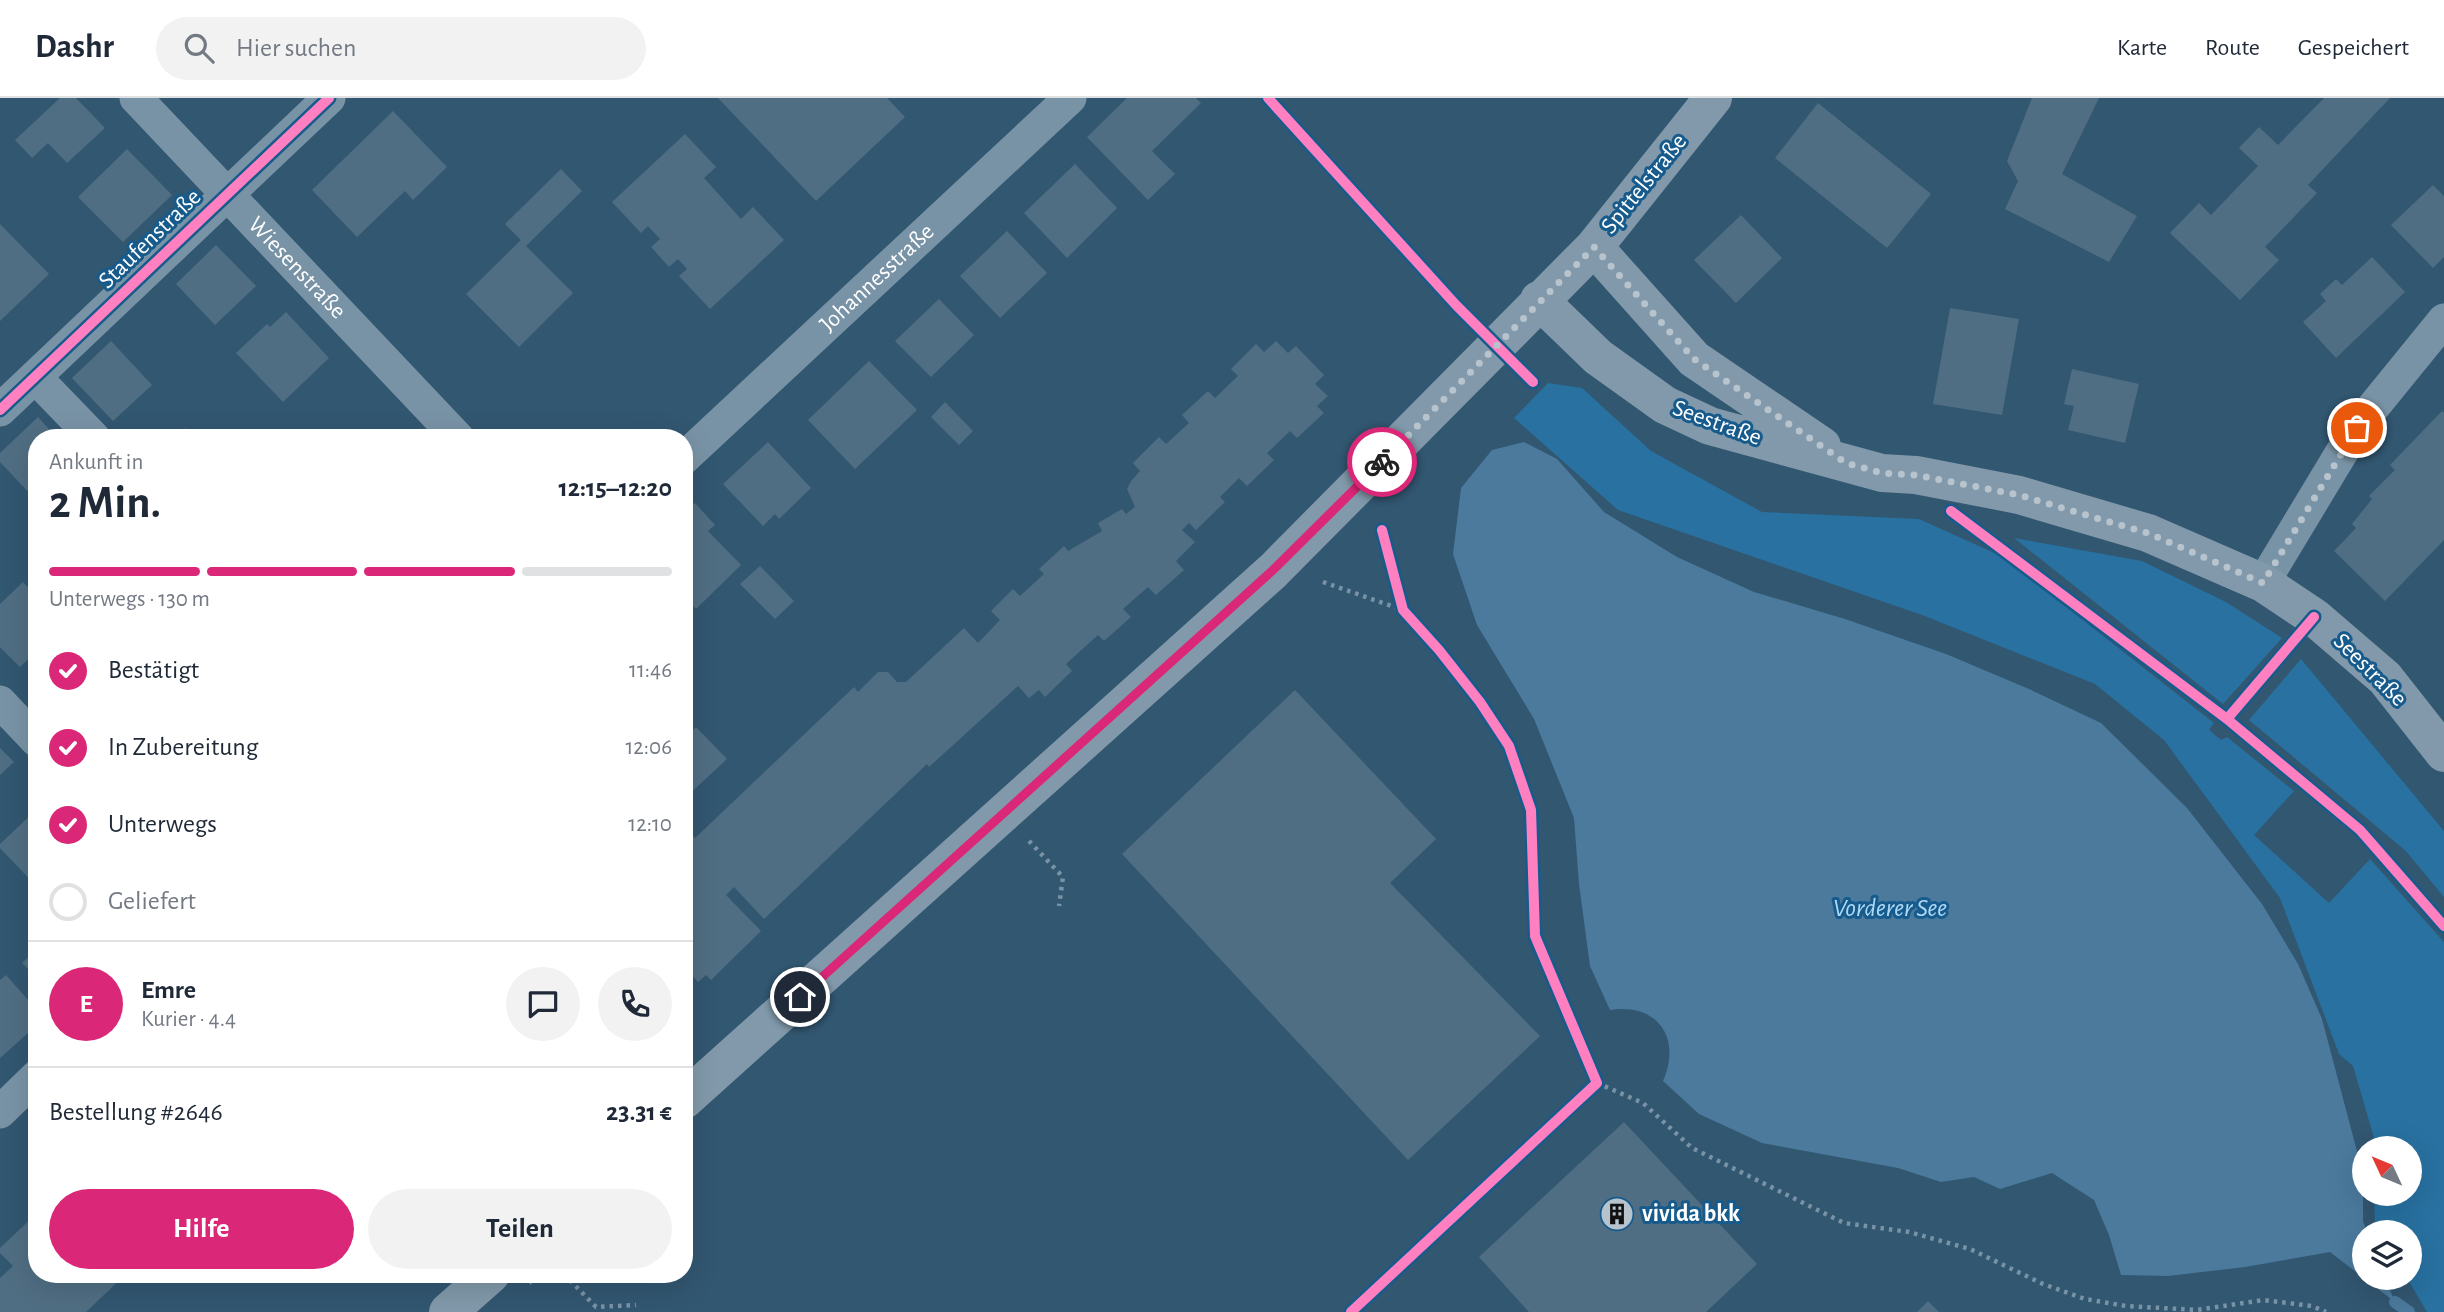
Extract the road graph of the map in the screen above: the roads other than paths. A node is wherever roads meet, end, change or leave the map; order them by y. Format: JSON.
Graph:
{"nodes":[{"id":1,"x":136,"y":98,"type":"edge"},
{"id":2,"x":329,"y":98,"type":"edge"},
{"id":3,"x":1070,"y":98,"type":"edge"},
{"id":4,"x":1713,"y":98,"type":"edge"},
{"id":5,"x":226,"y":194,"type":"junction"},
{"id":6,"x":1594,"y":247,"type":"junction"},
{"id":7,"x":1539,"y":300,"type":"junction"},
{"id":8,"x":2444,"y":320,"type":"edge"},
{"id":9,"x":36,"y":378,"type":"junction"},
{"id":10,"x":0,"y":410,"type":"edge"},
{"id":11,"x":85,"y":429,"type":"edge"},
{"id":12,"x":449,"y":429,"type":"edge"},
{"id":13,"x":693,"y":449,"type":"edge"},
{"id":14,"x":1846,"y":463,"type":"junction"},
{"id":15,"x":2263,"y":583,"type":"junction"},
{"id":16,"x":0,"y":702,"type":"edge"},
{"id":17,"x":28,"y":732,"type":"edge"},
{"id":18,"x":2444,"y":753,"type":"edge"},
{"id":19,"x":28,"y":1085,"type":"edge"},
{"id":20,"x":693,"y":1092,"type":"edge"},
{"id":21,"x":0,"y":1112,"type":"edge"},
{"id":22,"x":481,"y":1283,"type":"edge"},
{"id":23,"x":448,"y":1312,"type":"edge"}],
"edges":[{"from":1,"to":5,"type":"street","name":"Wiesenstraße"},
{"from":2,"to":5,"type":"street","name":"Staufenstraße"},
{"from":3,"to":13,"type":"street","name":"Johannesstraße"},
{"from":4,"to":6,"type":"main road","name":"Spittelstraße"},
{"from":5,"to":9,"type":"street","name":"Staufenstraße"},
{"from":5,"to":12,"type":"street","name":"Wiesenstraße"},
{"from":6,"to":7,"type":"main road","name":"Spittelstraße"},
{"from":6,"to":14,"type":"main road","name":"Seestraße"},
{"from":7,"to":14,"type":"main road","name":"Seestraße"},
{"from":7,"to":20,"type":"main road","name":"Spittelstraße"},
{"from":8,"to":15,"type":"street"},
{"from":9,"to":10,"type":"street","name":"Staufenstraße"},
{"from":9,"to":11,"type":"street"},
{"from":14,"to":15,"type":"main road","name":"Seestraße"},
{"from":15,"to":18,"type":"main road","name":"Seestraße"},
{"from":16,"to":17,"type":"street"},
{"from":19,"to":21,"type":"street"},
{"from":22,"to":23,"type":"main road"}]}
